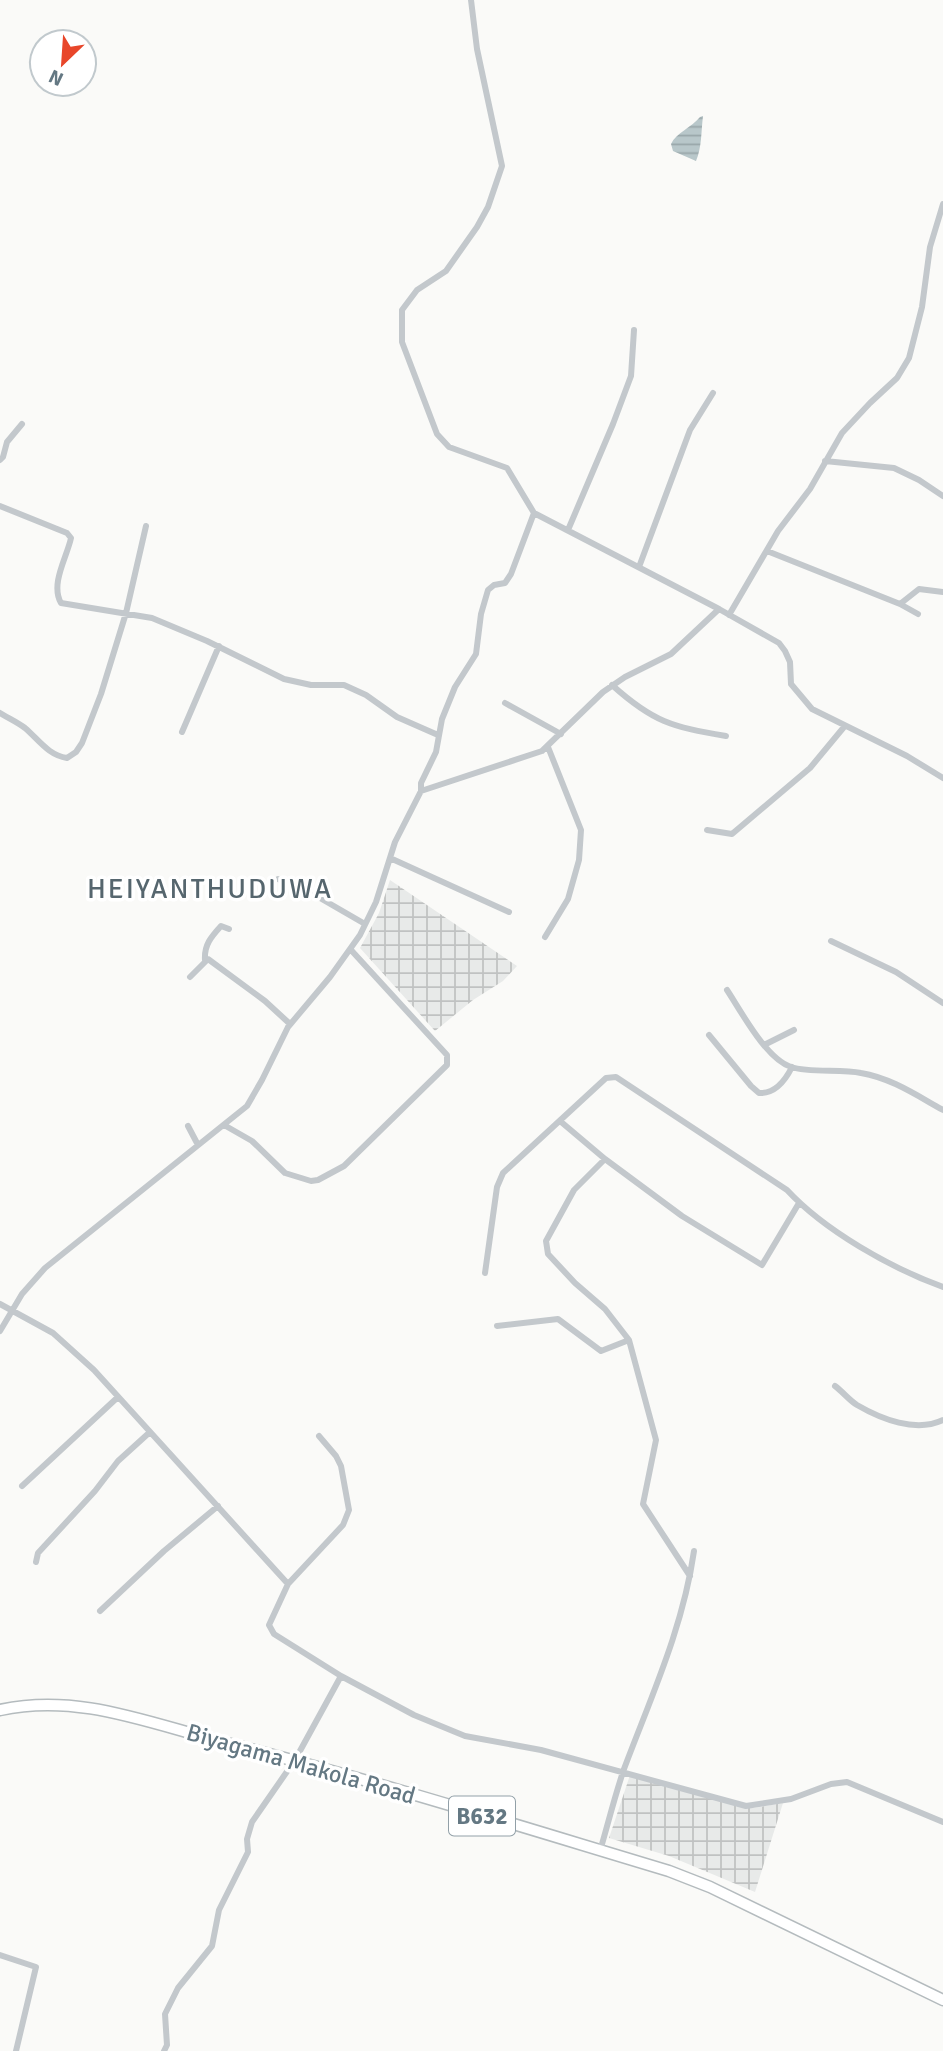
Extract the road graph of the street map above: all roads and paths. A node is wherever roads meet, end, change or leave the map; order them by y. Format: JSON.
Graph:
{"nodes":[{"id":1,"x":471,"y":0,"type":"edge"},
{"id":2,"x":943,"y":204,"type":"edge"},
{"id":3,"x":634,"y":330,"type":"dead end"},
{"id":4,"x":713,"y":393,"type":"dead end"},
{"id":5,"x":22,"y":424,"type":"dead end"},
{"id":6,"x":0,"y":460,"type":"edge"},
{"id":7,"x":825,"y":461,"type":"junction"},
{"id":8,"x":943,"y":496,"type":"edge"},
{"id":9,"x":0,"y":506,"type":"edge"},
{"id":10,"x":534,"y":513,"type":"junction"},
{"id":11,"x":146,"y":526,"type":"dead end"},
{"id":12,"x":568,"y":530,"type":"junction"},
{"id":13,"x":767,"y":551,"type":"junction"},
{"id":14,"x":639,"y":567,"type":"junction"},
{"id":15,"x":943,"y":592,"type":"edge"},
{"id":16,"x":900,"y":604,"type":"junction"},
{"id":17,"x":719,"y":609,"type":"junction"},
{"id":18,"x":126,"y":613,"type":"junction"},
{"id":19,"x":918,"y":614,"type":"dead end"},
{"id":20,"x":729,"y":615,"type":"junction"},
{"id":21,"x":219,"y":646,"type":"junction"},
{"id":22,"x":612,"y":685,"type":"junction"},
{"id":23,"x":505,"y":702,"type":"dead end"},
{"id":24,"x":0,"y":713,"type":"edge"},
{"id":25,"x":844,"y":727,"type":"junction"},
{"id":26,"x":182,"y":732,"type":"dead end"},
{"id":27,"x":561,"y":734,"type":"junction"},
{"id":28,"x":438,"y":735,"type":"junction"},
{"id":29,"x":726,"y":736,"type":"dead end"},
{"id":30,"x":548,"y":747,"type":"junction"},
{"id":31,"x":943,"y":778,"type":"edge"},
{"id":32,"x":421,"y":791,"type":"junction"},
{"id":33,"x":707,"y":830,"type":"dead end"},
{"id":34,"x":390,"y":858,"type":"junction"},
{"id":35,"x":278,"y":879,"type":"dead end"},
{"id":36,"x":509,"y":912,"type":"dead end"},
{"id":37,"x":365,"y":925,"type":"junction"},
{"id":38,"x":229,"y":929,"type":"dead end"},
{"id":39,"x":545,"y":937,"type":"dead end"},
{"id":40,"x":831,"y":941,"type":"dead end"},
{"id":41,"x":351,"y":950,"type":"junction"},
{"id":42,"x":205,"y":960,"type":"junction"},
{"id":43,"x":190,"y":977,"type":"dead end"},
{"id":44,"x":727,"y":990,"type":"dead end"},
{"id":45,"x":943,"y":1003,"type":"edge"},
{"id":46,"x":290,"y":1024,"type":"junction"},
{"id":47,"x":794,"y":1030,"type":"dead end"},
{"id":48,"x":709,"y":1035,"type":"dead end"},
{"id":49,"x":764,"y":1045,"type":"junction"},
{"id":50,"x":792,"y":1068,"type":"junction"},
{"id":51,"x":943,"y":1110,"type":"edge"},
{"id":52,"x":560,"y":1121,"type":"junction"},
{"id":53,"x":224,"y":1125,"type":"junction"},
{"id":54,"x":188,"y":1126,"type":"dead end"},
{"id":55,"x":198,"y":1145,"type":"junction"},
{"id":56,"x":605,"y":1159,"type":"junction"},
{"id":57,"x":799,"y":1203,"type":"junction"},
{"id":58,"x":485,"y":1273,"type":"dead end"},
{"id":59,"x":943,"y":1287,"type":"edge"},
{"id":60,"x":0,"y":1304,"type":"edge"},
{"id":61,"x":13,"y":1310,"type":"junction"},
{"id":62,"x":497,"y":1326,"type":"dead end"},
{"id":63,"x":0,"y":1331,"type":"edge"},
{"id":64,"x":629,"y":1340,"type":"junction"},
{"id":65,"x":835,"y":1386,"type":"dead end"},
{"id":66,"x":118,"y":1397,"type":"junction"},
{"id":67,"x":943,"y":1420,"type":"edge"},
{"id":68,"x":150,"y":1432,"type":"junction"},
{"id":69,"x":319,"y":1436,"type":"dead end"},
{"id":70,"x":22,"y":1486,"type":"dead end"},
{"id":71,"x":218,"y":1506,"type":"junction"},
{"id":72,"x":694,"y":1551,"type":"dead end"},
{"id":73,"x":36,"y":1562,"type":"dead end"},
{"id":74,"x":690,"y":1576,"type":"junction"},
{"id":75,"x":288,"y":1584,"type":"junction"},
{"id":76,"x":100,"y":1611,"type":"dead end"},
{"id":77,"x":341,"y":1676,"type":"junction"},
{"id":78,"x":0,"y":1710,"type":"edge"},
{"id":79,"x":295,"y":1760,"type":"junction"},
{"id":80,"x":623,"y":1771,"type":"junction"},
{"id":81,"x":943,"y":1822,"type":"edge"},
{"id":82,"x":600,"y":1851,"type":"junction"},
{"id":83,"x":0,"y":1955,"type":"edge"},
{"id":84,"x":943,"y":2000,"type":"edge"},
{"id":85,"x":16,"y":2051,"type":"edge"},
{"id":86,"x":164,"y":2051,"type":"edge"}],
"edges":[{"from":1,"to":10,"type":"street"},
{"from":2,"to":7,"type":"street"},
{"from":3,"to":12,"type":"street"},
{"from":4,"to":14,"type":"street"},
{"from":5,"to":6,"type":"street"},
{"from":7,"to":8,"type":"street"},
{"from":7,"to":13,"type":"street"},
{"from":9,"to":18,"type":"street"},
{"from":10,"to":12,"type":"street"},
{"from":10,"to":28,"type":"street"},
{"from":11,"to":18,"type":"street"},
{"from":12,"to":14,"type":"street"},
{"from":13,"to":16,"type":"street"},
{"from":13,"to":20,"type":"street"},
{"from":14,"to":17,"type":"street"},
{"from":15,"to":16,"type":"street"},
{"from":16,"to":19,"type":"street"},
{"from":17,"to":20,"type":"street"},
{"from":17,"to":22,"type":"street"},
{"from":18,"to":21,"type":"street"},
{"from":18,"to":24,"type":"street"},
{"from":20,"to":25,"type":"street"},
{"from":21,"to":26,"type":"street"},
{"from":21,"to":28,"type":"street"},
{"from":22,"to":27,"type":"street"},
{"from":22,"to":29,"type":"street"},
{"from":23,"to":27,"type":"street"},
{"from":25,"to":31,"type":"street"},
{"from":25,"to":33,"type":"street"},
{"from":27,"to":30,"type":"street"},
{"from":28,"to":32,"type":"street"},
{"from":30,"to":32,"type":"street"},
{"from":30,"to":39,"type":"street"},
{"from":32,"to":34,"type":"street"},
{"from":34,"to":36,"type":"street"},
{"from":34,"to":37,"type":"street"},
{"from":35,"to":37,"type":"street"},
{"from":37,"to":41,"type":"street"},
{"from":38,"to":42,"type":"street"},
{"from":40,"to":45,"type":"street"},
{"from":41,"to":46,"type":"street"},
{"from":41,"to":53,"type":"street"},
{"from":42,"to":43,"type":"street"},
{"from":42,"to":46,"type":"street"},
{"from":44,"to":49,"type":"street"},
{"from":46,"to":53,"type":"street"},
{"from":47,"to":49,"type":"street"},
{"from":48,"to":50,"type":"street"},
{"from":49,"to":50,"type":"street"},
{"from":50,"to":51,"type":"street"},
{"from":52,"to":56,"type":"street"},
{"from":52,"to":57,"type":"street"},
{"from":52,"to":58,"type":"street"},
{"from":53,"to":55,"type":"street"},
{"from":54,"to":55,"type":"street"},
{"from":55,"to":61,"type":"street"},
{"from":56,"to":57,"type":"street"},
{"from":56,"to":64,"type":"street"},
{"from":57,"to":59,"type":"street"},
{"from":60,"to":61,"type":"street"},
{"from":61,"to":63,"type":"street"},
{"from":61,"to":66,"type":"street"},
{"from":62,"to":64,"type":"street"},
{"from":64,"to":74,"type":"street"},
{"from":65,"to":67,"type":"street"},
{"from":66,"to":68,"type":"street"},
{"from":66,"to":70,"type":"street"},
{"from":68,"to":71,"type":"street"},
{"from":68,"to":73,"type":"street"},
{"from":69,"to":75,"type":"street"},
{"from":71,"to":75,"type":"street"},
{"from":71,"to":76,"type":"street"},
{"from":72,"to":74,"type":"street"},
{"from":74,"to":80,"type":"street"},
{"from":75,"to":77,"type":"street"},
{"from":77,"to":79,"type":"street"},
{"from":77,"to":80,"type":"street"},
{"from":78,"to":79,"type":"main road","name":"Biyagama Makola Road","number":"B632"},
{"from":79,"to":82,"type":"main road","name":"Biyagama Makola Road","number":"B632"},
{"from":79,"to":86,"type":"street"},
{"from":80,"to":81,"type":"street"},
{"from":80,"to":82,"type":"street"},
{"from":82,"to":84,"type":"main road","name":"Biyagama Makola Road","number":"B632"},
{"from":83,"to":85,"type":"street"}]}
